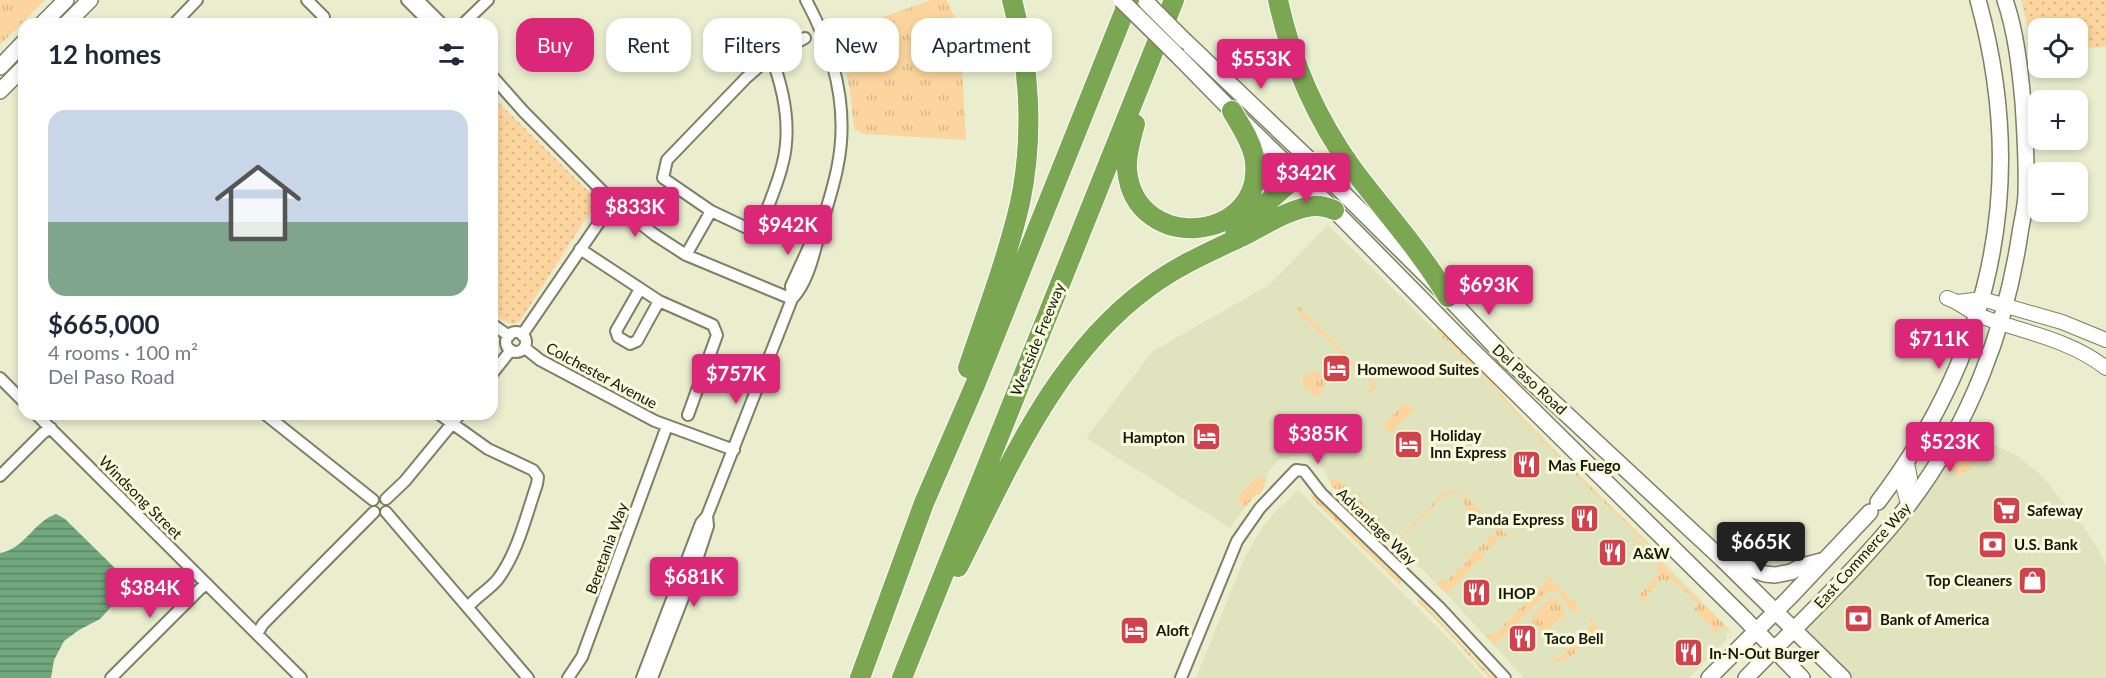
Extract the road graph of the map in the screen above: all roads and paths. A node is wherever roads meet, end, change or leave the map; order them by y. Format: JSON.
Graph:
{"nodes":[{"id":1,"x":66,"y":0,"type":"edge"},
{"id":2,"x":90,"y":0,"type":"edge"},
{"id":3,"x":197,"y":0,"type":"edge"},
{"id":4,"x":307,"y":0,"type":"edge"},
{"id":5,"x":407,"y":0,"type":"edge"},
{"id":6,"x":418,"y":0,"type":"edge"},
{"id":7,"x":488,"y":0,"type":"edge"},
{"id":8,"x":806,"y":0,"type":"edge"},
{"id":9,"x":1012,"y":0,"type":"edge"},
{"id":10,"x":1121,"y":0,"type":"edge"},
{"id":11,"x":1129,"y":0,"type":"edge"},
{"id":12,"x":1144,"y":0,"type":"edge"},
{"id":13,"x":1174,"y":0,"type":"edge"},
{"id":14,"x":1278,"y":0,"type":"edge"},
{"id":15,"x":1978,"y":0,"type":"edge"},
{"id":16,"x":2005,"y":0,"type":"edge"},
{"id":17,"x":48,"y":18,"type":"edge"},
{"id":18,"x":72,"y":18,"type":"edge"},
{"id":19,"x":180,"y":18,"type":"edge"},
{"id":20,"x":323,"y":18,"type":"edge"},
{"id":21,"x":425,"y":18,"type":"edge"},
{"id":22,"x":436,"y":18,"type":"edge"},
{"id":23,"x":469,"y":18,"type":"edge"},
{"id":24,"x":805,"y":38,"type":"dead end"},
{"id":25,"x":802,"y":40,"type":"edge"},
{"id":26,"x":18,"y":48,"type":"edge"},
{"id":27,"x":1151,"y":57,"type":"junction"},
{"id":28,"x":1103,"y":61,"type":"junction"},
{"id":29,"x":0,"y":66,"type":"edge"},
{"id":30,"x":753,"y":72,"type":"edge"},
{"id":31,"x":776,"y":72,"type":"edge"},
{"id":32,"x":18,"y":73,"type":"edge"},
{"id":33,"x":498,"y":83,"type":"edge"},
{"id":34,"x":498,"y":88,"type":"edge"},
{"id":35,"x":0,"y":91,"type":"edge"},
{"id":36,"x":523,"y":111,"type":"junction"},
{"id":37,"x":1232,"y":111,"type":"junction"},
{"id":38,"x":1306,"y":170,"type":"junction"},
{"id":39,"x":613,"y":202,"type":"junction"},
{"id":40,"x":1334,"y":210,"type":"junction"},
{"id":41,"x":711,"y":211,"type":"junction"},
{"id":42,"x":580,"y":249,"type":"junction"},
{"id":43,"x":686,"y":255,"type":"junction"},
{"id":44,"x":1196,"y":258,"type":"junction"},
{"id":45,"x":640,"y":289,"type":"junction"},
{"id":46,"x":1448,"y":297,"type":"junction"},
{"id":47,"x":1982,"y":298,"type":"junction"},
{"id":48,"x":792,"y":299,"type":"junction"},
{"id":49,"x":659,"y":300,"type":"junction"},
{"id":50,"x":2005,"y":306,"type":"junction"},
{"id":51,"x":1977,"y":315,"type":"junction"},
{"id":52,"x":2000,"y":322,"type":"junction"},
{"id":53,"x":498,"y":328,"type":"edge"},
{"id":54,"x":522,"y":335,"type":"junction"},
{"id":55,"x":509,"y":336,"type":"junction"},
{"id":56,"x":2106,"y":340,"type":"edge"},
{"id":57,"x":525,"y":348,"type":"junction"},
{"id":58,"x":511,"y":350,"type":"junction"},
{"id":59,"x":498,"y":366,"type":"edge"},
{"id":60,"x":2106,"y":368,"type":"edge"},
{"id":61,"x":0,"y":378,"type":"edge"},
{"id":62,"x":18,"y":396,"type":"edge"},
{"id":63,"x":688,"y":416,"type":"dead end"},
{"id":64,"x":42,"y":420,"type":"edge"},
{"id":65,"x":273,"y":420,"type":"edge"},
{"id":66,"x":448,"y":420,"type":"edge"},
{"id":67,"x":455,"y":420,"type":"edge"},
{"id":68,"x":453,"y":423,"type":"junction"},
{"id":69,"x":667,"y":426,"type":"junction"},
{"id":70,"x":51,"y":428,"type":"junction"},
{"id":71,"x":734,"y":450,"type":"junction"},
{"id":72,"x":1906,"y":462,"type":"junction"},
{"id":73,"x":0,"y":476,"type":"edge"},
{"id":74,"x":386,"y":499,"type":"junction"},
{"id":75,"x":374,"y":500,"type":"junction"},
{"id":76,"x":1910,"y":502,"type":"junction"},
{"id":77,"x":924,"y":503,"type":"junction"},
{"id":78,"x":374,"y":512,"type":"junction"},
{"id":79,"x":386,"y":512,"type":"junction"},
{"id":80,"x":707,"y":516,"type":"junction"},
{"id":81,"x":1722,"y":559,"type":"junction"},
{"id":82,"x":1826,"y":560,"type":"junction"},
{"id":83,"x":207,"y":584,"type":"junction"},
{"id":84,"x":468,"y":607,"type":"junction"},
{"id":85,"x":929,"y":609,"type":"junction"},
{"id":86,"x":1776,"y":611,"type":"junction"},
{"id":87,"x":1793,"y":629,"type":"junction"},
{"id":88,"x":1756,"y":631,"type":"junction"},
{"id":89,"x":257,"y":633,"type":"junction"},
{"id":90,"x":1774,"y":650,"type":"junction"},
{"id":91,"x":111,"y":678,"type":"edge"},
{"id":92,"x":301,"y":678,"type":"edge"},
{"id":93,"x":528,"y":678,"type":"edge"},
{"id":94,"x":568,"y":678,"type":"edge"},
{"id":95,"x":642,"y":678,"type":"edge"},
{"id":96,"x":652,"y":678,"type":"edge"},
{"id":97,"x":860,"y":678,"type":"edge"},
{"id":98,"x":902,"y":678,"type":"edge"},
{"id":99,"x":1181,"y":678,"type":"edge"},
{"id":100,"x":1504,"y":678,"type":"edge"},
{"id":101,"x":1709,"y":678,"type":"edge"},
{"id":102,"x":1746,"y":678,"type":"edge"},
{"id":103,"x":1802,"y":678,"type":"edge"},
{"id":104,"x":1843,"y":678,"type":"edge"}],
"edges":[{"from":1,"to":17,"type":"main road"},
{"from":2,"to":18,"type":"main road"},
{"from":3,"to":19,"type":"street"},
{"from":4,"to":20,"type":"street"},
{"from":5,"to":21,"type":"street"},
{"from":6,"to":22,"type":"street"},
{"from":7,"to":23,"type":"street"},
{"from":8,"to":48,"type":"street"},
{"from":9,"to":77,"type":"highway"},
{"from":10,"to":28,"type":"highway"},
{"from":10,"to":37,"type":"main road","name":"Del Paso Road","bridge":true},
{"from":11,"to":28,"type":"highway"},
{"from":12,"to":38,"type":"main road","name":"Del Paso Road","bridge":true},
{"from":13,"to":27,"type":"highway","name":"Westside Freeway"},
{"from":14,"to":46,"type":"highway"},
{"from":15,"to":47,"type":"main road","name":"East Commerce Way"},
{"from":16,"to":50,"type":"main road","name":"East Commerce Way"},
{"from":24,"to":25,"type":"street"},
{"from":26,"to":29,"type":"main road"},
{"from":27,"to":37,"type":"highway"},
{"from":27,"to":85,"type":"highway","name":"Westside Freeway"},
{"from":28,"to":77,"type":"highway"},
{"from":30,"to":41,"type":"street"},
{"from":31,"to":41,"type":"street"},
{"from":32,"to":35,"type":"main road"},
{"from":33,"to":36,"type":"street"},
{"from":34,"to":36,"type":"street"},
{"from":36,"to":39,"type":"street"},
{"from":37,"to":38,"type":"main road","name":"Del Paso Road"},
{"from":38,"to":40,"type":"main road","name":"Del Paso Road"},
{"from":38,"to":44,"type":"highway"},
{"from":38,"to":46,"type":"main road","name":"Del Paso Road"},
{"from":39,"to":42,"type":"street"},
{"from":39,"to":43,"type":"street"},
{"from":40,"to":44,"type":"highway"},
{"from":40,"to":88,"type":"main road","name":"Del Paso Road"},
{"from":41,"to":43,"type":"street"},
{"from":42,"to":45,"type":"street"},
{"from":42,"to":54,"type":"street"},
{"from":43,"to":48,"type":"street"},
{"from":44,"to":85,"type":"highway"},
{"from":45,"to":49,"type":"street"},
{"from":45,"to":49,"type":"street"},
{"from":46,"to":81,"type":"main road","name":"Del Paso Road"},
{"from":47,"to":50,"type":"street"},
{"from":47,"to":51,"type":"main road","name":"East Commerce Way"},
{"from":47,"to":51,"type":"street"},
{"from":48,"to":71,"type":"street"},
{"from":49,"to":63,"type":"street"},
{"from":50,"to":52,"type":"main road","name":"East Commerce Way"},
{"from":50,"to":56,"type":"street"},
{"from":51,"to":52,"type":"street"},
{"from":51,"to":72,"type":"main road","name":"East Commerce Way"},
{"from":52,"to":60,"type":"street"},
{"from":52,"to":76,"type":"main road","name":"East Commerce Way"},
{"from":53,"to":55,"type":"street"},
{"from":54,"to":55,"type":"street"},
{"from":54,"to":57,"type":"street"},
{"from":55,"to":58,"type":"street"},
{"from":57,"to":58,"type":"street"},
{"from":57,"to":69,"type":"street","name":"Colchester Avenue"},
{"from":58,"to":59,"type":"street"},
{"from":61,"to":62,"type":"street"},
{"from":64,"to":70,"type":"street","name":"Windsong Street"},
{"from":65,"to":75,"type":"street"},
{"from":66,"to":68,"type":"street"},
{"from":67,"to":68,"type":"street"},
{"from":68,"to":74,"type":"street"},
{"from":68,"to":84,"type":"street"},
{"from":69,"to":71,"type":"street","name":"Colchester Avenue"},
{"from":69,"to":94,"type":"street","name":"Beretania Way"},
{"from":70,"to":73,"type":"street"},
{"from":70,"to":83,"type":"street","name":"Windsong Street"},
{"from":71,"to":80,"type":"street"},
{"from":72,"to":76,"type":"street"},
{"from":72,"to":82,"type":"main road","name":"East Commerce Way"},
{"from":74,"to":75,"type":"street"},
{"from":74,"to":79,"type":"street"},
{"from":75,"to":78,"type":"street"},
{"from":76,"to":87,"type":"main road","name":"East Commerce Way"},
{"from":77,"to":97,"type":"highway"},
{"from":78,"to":79,"type":"street"},
{"from":78,"to":89,"type":"street"},
{"from":79,"to":84,"type":"street"},
{"from":80,"to":95,"type":"street"},
{"from":80,"to":96,"type":"street"},
{"from":81,"to":82,"type":"main road"},
{"from":81,"to":86,"type":"main road","name":"Del Paso Road"},
{"from":82,"to":86,"type":"main road","name":"East Commerce Way"},
{"from":83,"to":89,"type":"street","name":"Windsong Street"},
{"from":83,"to":91,"type":"street"},
{"from":84,"to":93,"type":"street"},
{"from":85,"to":98,"type":"highway","name":"Westside Freeway"},
{"from":86,"to":87,"type":"main road","name":"Del Paso Road"},
{"from":86,"to":88,"type":"main road","name":"East Commerce Way"},
{"from":87,"to":90,"type":"main road","name":"East Commerce Way"},
{"from":87,"to":104,"type":"main road","name":"Del Paso Road"},
{"from":88,"to":90,"type":"main road","name":"Del Paso Road"},
{"from":88,"to":101,"type":"main road","name":"East Commerce Way"},
{"from":89,"to":92,"type":"street","name":"Windsong Street"},
{"from":90,"to":102,"type":"main road","name":"East Commerce Way"},
{"from":90,"to":103,"type":"main road","name":"Del Paso Road"},
{"from":99,"to":100,"type":"street","name":"Advantage Way"}]}
